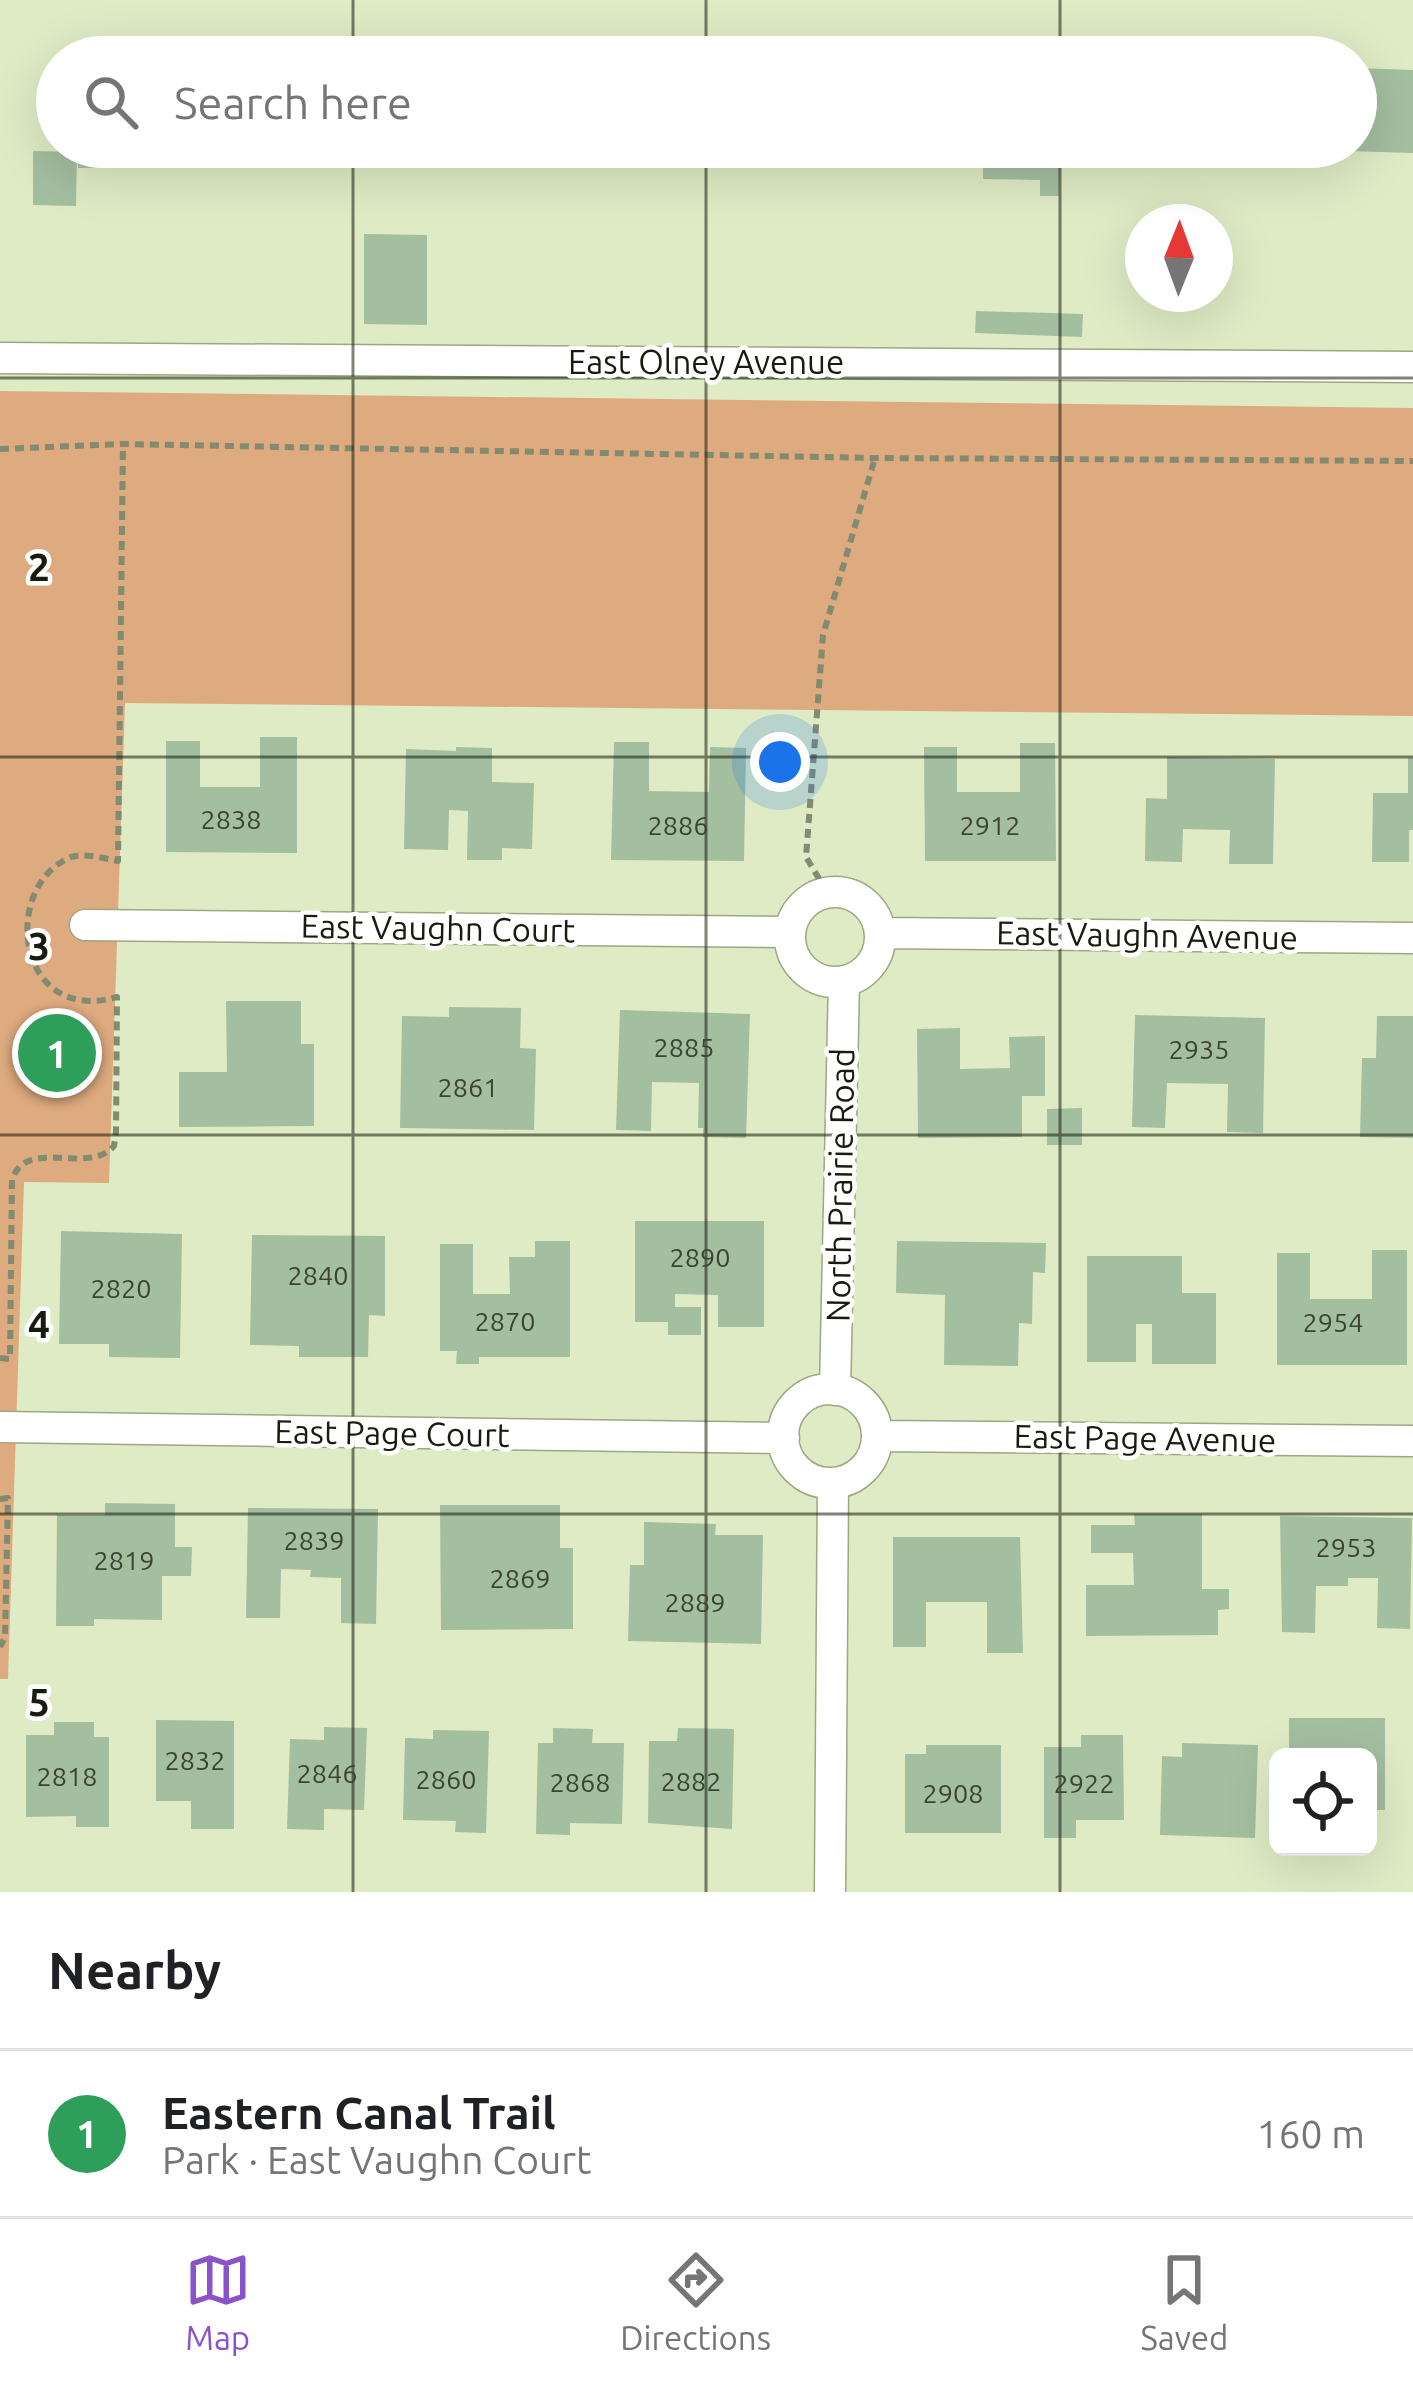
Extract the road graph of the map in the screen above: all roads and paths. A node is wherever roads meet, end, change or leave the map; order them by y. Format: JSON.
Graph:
{"nodes":[{"id":1,"x":0,"y":358,"type":"edge"},
{"id":2,"x":1413,"y":367,"type":"edge"},
{"id":3,"x":0,"y":449,"type":"edge"},
{"id":4,"x":875,"y":458,"type":"junction"},
{"id":5,"x":1413,"y":461,"type":"edge"},
{"id":6,"x":827,"y":892,"type":"junction"},
{"id":7,"x":86,"y":925,"type":"dead end"},
{"id":8,"x":790,"y":932,"type":"junction"},
{"id":9,"x":881,"y":933,"type":"junction"},
{"id":10,"x":1413,"y":938,"type":"edge"},
{"id":11,"x":844,"y":981,"type":"junction"},
{"id":12,"x":835,"y":1390,"type":"junction"},
{"id":13,"x":0,"y":1427,"type":"edge"},
{"id":14,"x":877,"y":1436,"type":"junction"},
{"id":15,"x":784,"y":1438,"type":"junction"},
{"id":16,"x":1413,"y":1441,"type":"edge"},
{"id":17,"x":833,"y":1483,"type":"junction"},
{"id":18,"x":0,"y":1499,"type":"edge"},
{"id":19,"x":0,"y":1647,"type":"edge"},
{"id":20,"x":830,"y":1892,"type":"edge"}],
"edges":[{"from":1,"to":2,"type":"street","name":"East Olney Avenue"},
{"from":3,"to":4,"type":"path"},
{"from":4,"to":5,"type":"path"},
{"from":4,"to":6,"type":"path"},
{"from":6,"to":8,"type":"street"},
{"from":6,"to":9,"type":"street"},
{"from":7,"to":8,"type":"street","name":"East Vaughn Court"},
{"from":8,"to":11,"type":"street"},
{"from":9,"to":10,"type":"street","name":"East Vaughn Avenue"},
{"from":9,"to":11,"type":"street"},
{"from":11,"to":12,"type":"street","name":"North Prairie Road"},
{"from":12,"to":14,"type":"street"},
{"from":12,"to":15,"type":"street"},
{"from":13,"to":15,"type":"street","name":"East Page Court"},
{"from":14,"to":16,"type":"street","name":"East Page Avenue"},
{"from":14,"to":17,"type":"street"},
{"from":15,"to":17,"type":"street"},
{"from":17,"to":20,"type":"street"},
{"from":18,"to":19,"type":"path"}]}
